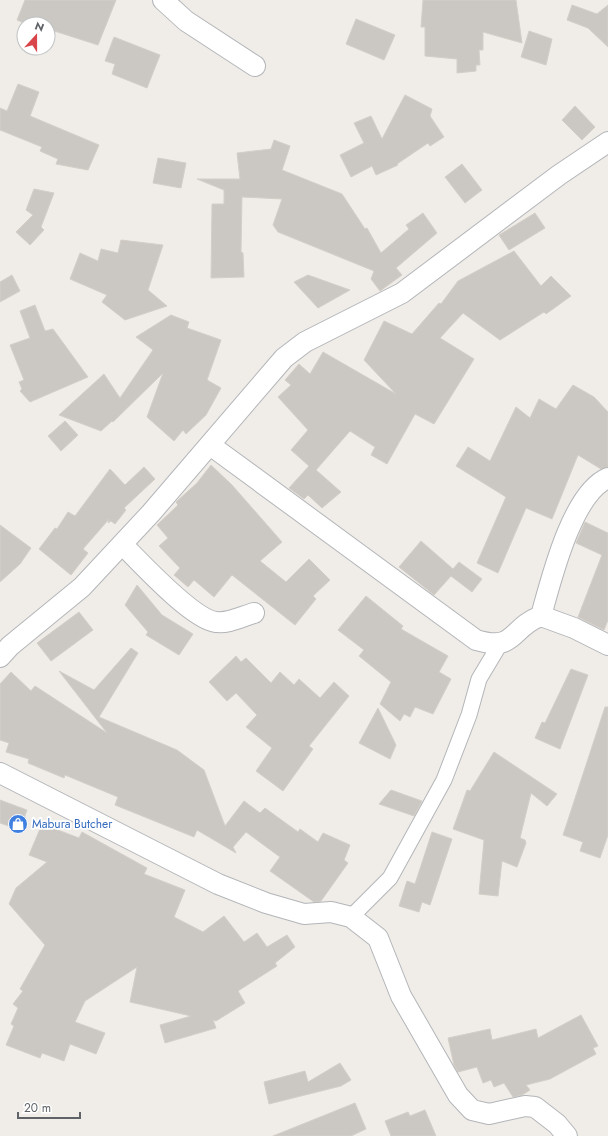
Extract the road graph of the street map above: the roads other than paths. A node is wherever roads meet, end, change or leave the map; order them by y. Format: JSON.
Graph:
{"nodes":[{"id":1,"x":163,"y":0,"type":"edge"},
{"id":2,"x":255,"y":66,"type":"dead end"},
{"id":3,"x":608,"y":142,"type":"edge"},
{"id":4,"x":210,"y":445,"type":"junction"},
{"id":5,"x":608,"y":478,"type":"edge"},
{"id":6,"x":122,"y":544,"type":"junction"},
{"id":7,"x":254,"y":612,"type":"dead end"},
{"id":8,"x":541,"y":616,"type":"junction"},
{"id":9,"x":500,"y":644,"type":"junction"},
{"id":10,"x":608,"y":646,"type":"edge"},
{"id":11,"x":0,"y":657,"type":"edge"},
{"id":12,"x":0,"y":773,"type":"edge"},
{"id":13,"x":351,"y":917,"type":"junction"},
{"id":14,"x":567,"y":1136,"type":"edge"}],
"edges":[{"from":1,"to":2,"type":"street"},
{"from":3,"to":4,"type":"street"},
{"from":4,"to":6,"type":"street"},
{"from":4,"to":9,"type":"street"},
{"from":5,"to":8,"type":"street"},
{"from":6,"to":7,"type":"street"},
{"from":6,"to":11,"type":"street"},
{"from":8,"to":9,"type":"street"},
{"from":8,"to":10,"type":"street"},
{"from":9,"to":13,"type":"street"},
{"from":12,"to":13,"type":"street"},
{"from":13,"to":14,"type":"street"}]}
